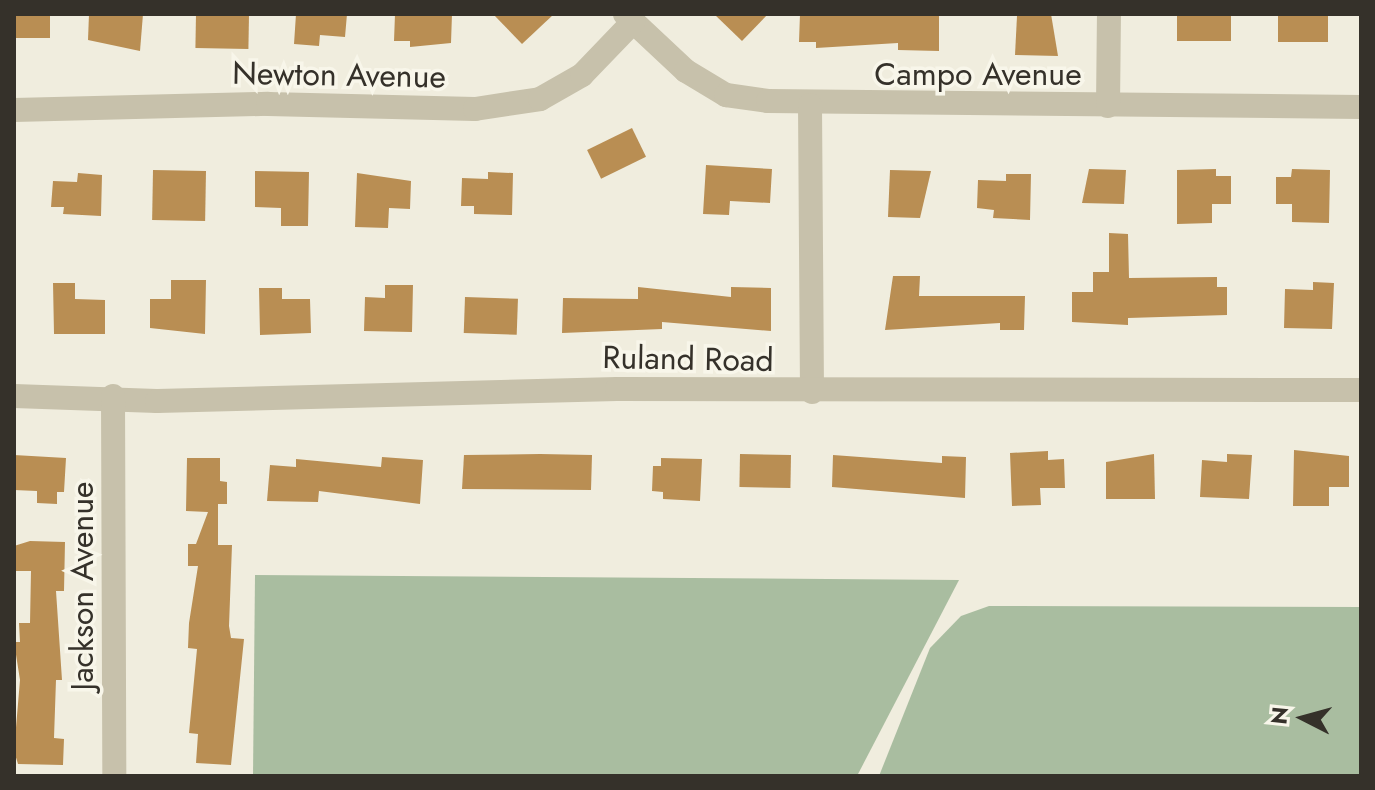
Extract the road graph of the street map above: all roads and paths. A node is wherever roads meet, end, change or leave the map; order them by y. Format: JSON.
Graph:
{"nodes":[{"id":1,"x":1109,"y":14,"type":"edge"},
{"id":2,"x":629,"y":18,"type":"edge"},
{"id":3,"x":810,"y":105,"type":"junction"},
{"id":4,"x":1108,"y":106,"type":"junction"},
{"id":5,"x":1361,"y":107,"type":"edge"},
{"id":6,"x":14,"y":110,"type":"edge"},
{"id":7,"x":1361,"y":390,"type":"edge"},
{"id":8,"x":812,"y":392,"type":"junction"},
{"id":9,"x":14,"y":396,"type":"edge"},
{"id":10,"x":113,"y":396,"type":"junction"},
{"id":11,"x":114,"y":776,"type":"edge"}],
"edges":[{"from":1,"to":4,"type":"street"},
{"from":2,"to":3,"type":"street","name":"Campo Avenue"},
{"from":2,"to":6,"type":"street","name":"Newton Avenue"},
{"from":3,"to":4,"type":"street","name":"Campo Avenue"},
{"from":3,"to":8,"type":"street"},
{"from":4,"to":5,"type":"street","name":"Campo Avenue"},
{"from":7,"to":8,"type":"street","name":"Ruland Road"},
{"from":8,"to":10,"type":"street","name":"Ruland Road"},
{"from":9,"to":10,"type":"street","name":"Ruland Road"},
{"from":10,"to":11,"type":"street","name":"Jackson Avenue"}]}
